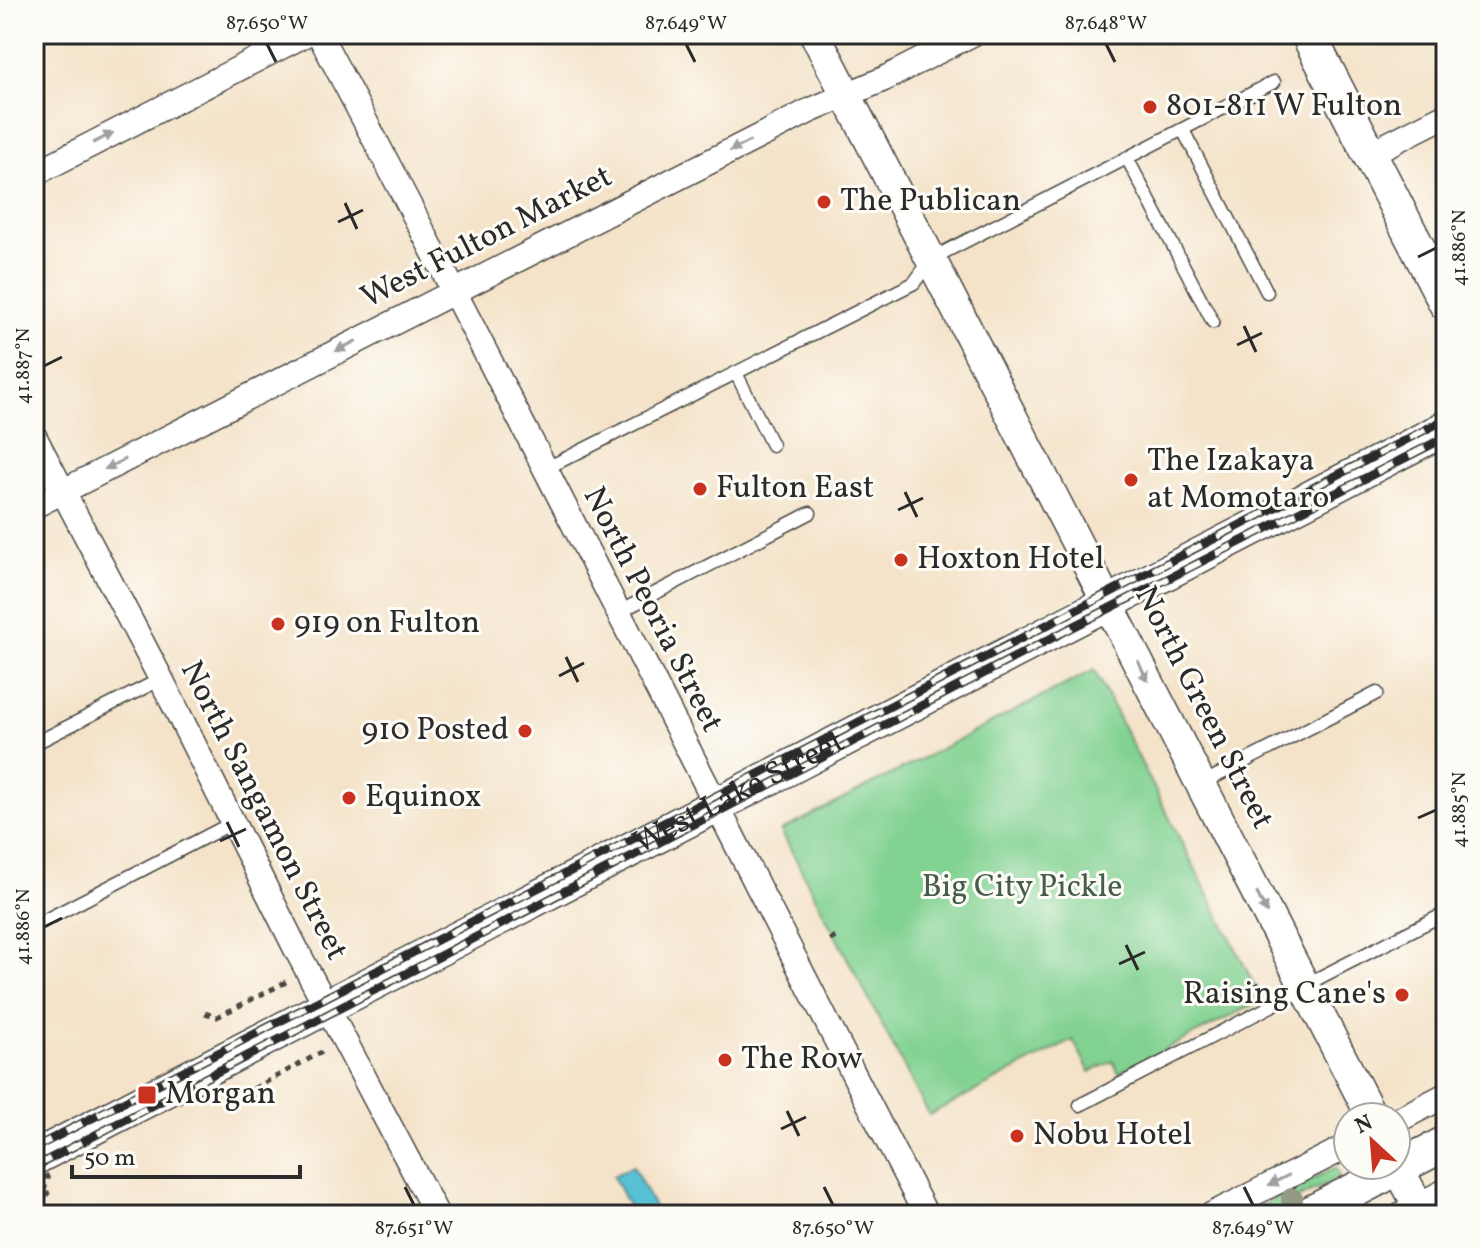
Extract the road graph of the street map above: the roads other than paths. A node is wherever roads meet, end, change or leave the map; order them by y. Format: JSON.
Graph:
{"nodes":[{"id":1,"x":306,"y":34,"type":"edge"},
{"id":2,"x":319,"y":34,"type":"edge"},
{"id":3,"x":815,"y":34,"type":"edge"},
{"id":4,"x":972,"y":34,"type":"edge"},
{"id":5,"x":1308,"y":34,"type":"edge"},
{"id":6,"x":1274,"y":82,"type":"dead end"},
{"id":7,"x":847,"y":95,"type":"junction"},
{"id":8,"x":1446,"y":115,"type":"edge"},
{"id":9,"x":1183,"y":130,"type":"junction"},
{"id":10,"x":1369,"y":154,"type":"junction"},
{"id":11,"x":1127,"y":158,"type":"junction"},
{"id":12,"x":34,"y":174,"type":"edge"},
{"id":13,"x":931,"y":259,"type":"junction"},
{"id":14,"x":455,"y":290,"type":"junction"},
{"id":15,"x":1267,"y":292,"type":"dead end"},
{"id":16,"x":1446,"y":303,"type":"edge"},
{"id":17,"x":1213,"y":322,"type":"dead end"},
{"id":18,"x":736,"y":373,"type":"junction"},
{"id":19,"x":1446,"y":428,"type":"edge"},
{"id":20,"x":34,"y":436,"type":"edge"},
{"id":21,"x":772,"y":445,"type":"dead end"},
{"id":22,"x":545,"y":469,"type":"junction"},
{"id":23,"x":63,"y":491,"type":"junction"},
{"id":24,"x":34,"y":506,"type":"edge"},
{"id":25,"x":810,"y":513,"type":"dead end"},
{"id":26,"x":1107,"y":602,"type":"junction"},
{"id":27,"x":617,"y":613,"type":"junction"},
{"id":28,"x":161,"y":679,"type":"junction"},
{"id":29,"x":1377,"y":693,"type":"dead end"},
{"id":30,"x":34,"y":744,"type":"edge"},
{"id":31,"x":1201,"y":784,"type":"junction"},
{"id":32,"x":714,"y":805,"type":"junction"},
{"id":33,"x":232,"y":823,"type":"junction"},
{"id":34,"x":1446,"y":913,"type":"edge"},
{"id":35,"x":35,"y":922,"type":"edge"},
{"id":36,"x":1306,"y":987,"type":"junction"},
{"id":37,"x":327,"y":1006,"type":"junction"},
{"id":38,"x":1446,"y":1095,"type":"edge"},
{"id":39,"x":1364,"y":1101,"type":"edge"},
{"id":40,"x":1080,"y":1105,"type":"dead end"},
{"id":41,"x":1412,"y":1113,"type":"edge"},
{"id":42,"x":1446,"y":1143,"type":"edge"},
{"id":43,"x":1332,"y":1154,"type":"edge"},
{"id":44,"x":1412,"y":1159,"type":"edge"},
{"id":45,"x":37,"y":1166,"type":"edge"},
{"id":46,"x":1369,"y":1181,"type":"edge"},
{"id":47,"x":1403,"y":1181,"type":"edge"},
{"id":48,"x":1446,"y":1194,"type":"edge"},
{"id":49,"x":1416,"y":1213,"type":"edge"},
{"id":50,"x":437,"y":1215,"type":"edge"},
{"id":51,"x":926,"y":1215,"type":"edge"},
{"id":52,"x":1211,"y":1215,"type":"edge"},
{"id":53,"x":1307,"y":1215,"type":"edge"}],
"edges":[{"from":12,"to":1,"type":"street","one_way":true},
{"from":2,"to":14,"type":"street","name":"North Peoria Street"},
{"from":3,"to":7,"type":"street","name":"North Green Street"},
{"from":4,"to":7,"type":"street","name":"West Fulton Market"},
{"from":5,"to":10,"type":"main road"},
{"from":6,"to":9,"type":"lane"},
{"from":7,"to":13,"type":"street","name":"North Green Street"},
{"from":7,"to":14,"type":"street","name":"West Fulton Market","one_way":true},
{"from":8,"to":10,"type":"street"},
{"from":9,"to":11,"type":"lane"},
{"from":9,"to":15,"type":"lane"},
{"from":10,"to":16,"type":"main road"},
{"from":11,"to":13,"type":"lane"},
{"from":11,"to":17,"type":"lane"},
{"from":13,"to":18,"type":"lane"},
{"from":13,"to":26,"type":"street","name":"North Green Street"},
{"from":14,"to":22,"type":"street","name":"North Peoria Street"},
{"from":14,"to":23,"type":"street","name":"West Fulton Market","one_way":true},
{"from":18,"to":21,"type":"lane"},
{"from":18,"to":22,"type":"lane"},
{"from":19,"to":26,"type":"main road","name":"West Lake Street"},
{"from":20,"to":23,"type":"street","name":"North Sangamon Street"},
{"from":22,"to":27,"type":"street","name":"North Peoria Street"},
{"from":23,"to":24,"type":"street","name":"West Fulton Market"},
{"from":23,"to":28,"type":"street","name":"North Sangamon Street"},
{"from":25,"to":27,"type":"lane"},
{"from":26,"to":31,"type":"street","name":"North Green Street","one_way":true},
{"from":26,"to":32,"type":"main road","name":"West Lake Street"},
{"from":27,"to":32,"type":"street","name":"North Peoria Street"},
{"from":28,"to":30,"type":"lane"},
{"from":28,"to":33,"type":"street","name":"North Sangamon Street"},
{"from":29,"to":31,"type":"lane"},
{"from":31,"to":36,"type":"street","name":"North Green Street","one_way":true},
{"from":32,"to":37,"type":"main road","name":"West Lake Street"},
{"from":32,"to":51,"type":"street","name":"North Peoria Street"},
{"from":33,"to":35,"type":"lane"},
{"from":33,"to":37,"type":"street","name":"North Sangamon Street"},
{"from":34,"to":36,"type":"lane"},
{"from":36,"to":39,"type":"street","name":"North Green Street"},
{"from":36,"to":40,"type":"lane"},
{"from":37,"to":45,"type":"main road","name":"West Lake Street"},
{"from":37,"to":50,"type":"street","name":"North Sangamon Street"},
{"from":38,"to":41,"type":"street"},
{"from":42,"to":44,"type":"main road"},
{"from":43,"to":52,"type":"street","one_way":true},
{"from":46,"to":53,"type":"main road"},
{"from":47,"to":49,"type":"street"},
{"from":48,"to":49,"type":"street"}]}
